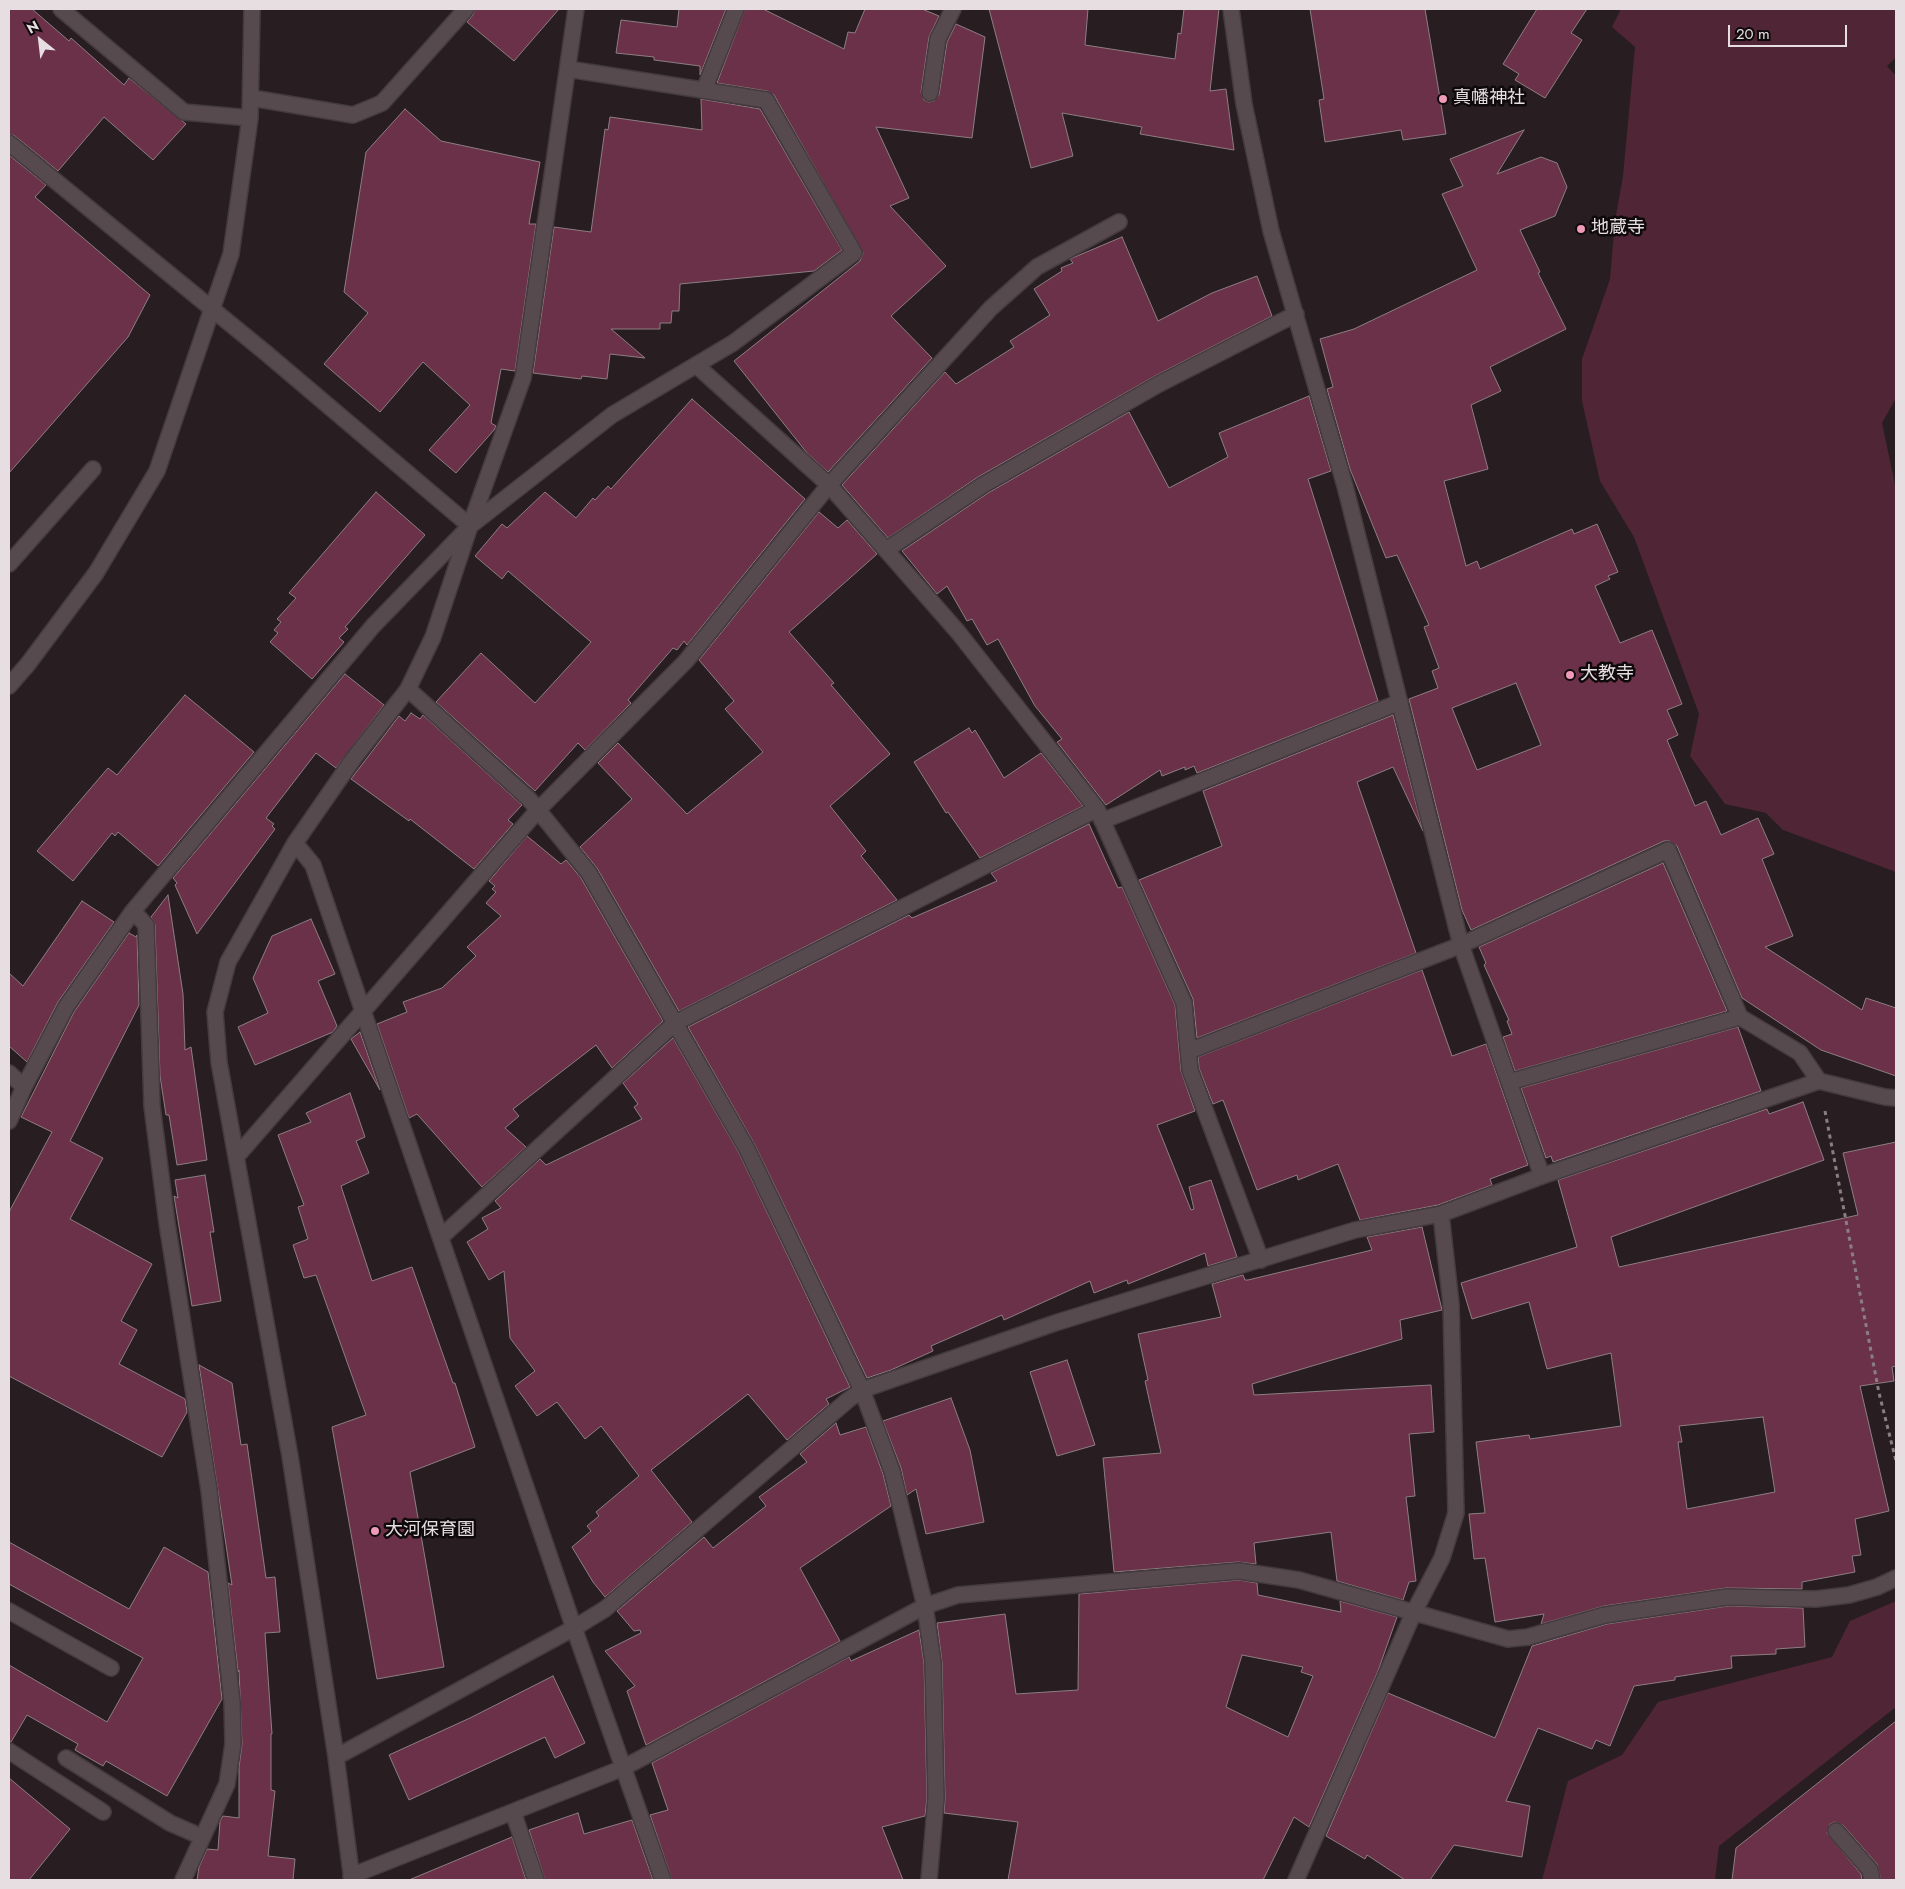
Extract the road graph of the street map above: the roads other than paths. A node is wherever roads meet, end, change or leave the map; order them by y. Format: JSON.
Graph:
{"nodes":[{"id":1,"x":61,"y":9,"type":"edge"},
{"id":2,"x":252,"y":9,"type":"edge"},
{"id":3,"x":466,"y":9,"type":"edge"},
{"id":4,"x":576,"y":9,"type":"edge"},
{"id":5,"x":736,"y":9,"type":"edge"},
{"id":6,"x":953,"y":9,"type":"edge"},
{"id":7,"x":1231,"y":9,"type":"edge"},
{"id":8,"x":568,"y":69,"type":"junction"},
{"id":9,"x":704,"y":90,"type":"junction"},
{"id":10,"x":930,"y":93,"type":"dead end"},
{"id":11,"x":252,"y":98,"type":"junction"},
{"id":12,"x":250,"y":118,"type":"junction"},
{"id":13,"x":9,"y":143,"type":"edge"},
{"id":14,"x":1119,"y":222,"type":"dead end"},
{"id":15,"x":212,"y":309,"type":"junction"},
{"id":16,"x":1296,"y":314,"type":"junction"},
{"id":17,"x":696,"y":365,"type":"junction"},
{"id":18,"x":93,"y":469,"type":"dead end"},
{"id":19,"x":829,"y":485,"type":"junction"},
{"id":20,"x":470,"y":526,"type":"junction"},
{"id":21,"x":886,"y":550,"type":"junction"},
{"id":22,"x":9,"y":564,"type":"edge"},
{"id":23,"x":9,"y":686,"type":"edge"},
{"id":24,"x":408,"y":689,"type":"junction"},
{"id":25,"x":1400,"y":702,"type":"junction"},
{"id":26,"x":538,"y":810,"type":"junction"},
{"id":27,"x":1100,"y":815,"type":"junction"},
{"id":28,"x":295,"y":844,"type":"junction"},
{"id":29,"x":133,"y":911,"type":"junction"},
{"id":30,"x":1461,"y":945,"type":"junction"},
{"id":31,"x":363,"y":1012,"type":"junction"},
{"id":32,"x":1740,"y":1017,"type":"junction"},
{"id":33,"x":675,"y":1023,"type":"junction"},
{"id":34,"x":1188,"y":1051,"type":"junction"},
{"id":35,"x":9,"y":1072,"type":"edge"},
{"id":36,"x":1819,"y":1081,"type":"junction"},
{"id":37,"x":1509,"y":1082,"type":"junction"},
{"id":38,"x":24,"y":1087,"type":"junction"},
{"id":39,"x":1896,"y":1098,"type":"edge"},
{"id":40,"x":9,"y":1120,"type":"edge"},
{"id":41,"x":237,"y":1156,"type":"junction"},
{"id":42,"x":1542,"y":1176,"type":"junction"},
{"id":43,"x":1441,"y":1214,"type":"junction"},
{"id":44,"x":440,"y":1237,"type":"junction"},
{"id":45,"x":1261,"y":1260,"type":"junction"},
{"id":46,"x":862,"y":1390,"type":"junction"},
{"id":47,"x":1896,"y":1578,"type":"edge"},
{"id":48,"x":925,"y":1606,"type":"junction"},
{"id":49,"x":9,"y":1611,"type":"edge"},
{"id":50,"x":1414,"y":1612,"type":"junction"},
{"id":51,"x":574,"y":1628,"type":"junction"},
{"id":52,"x":111,"y":1668,"type":"dead end"},
{"id":53,"x":9,"y":1751,"type":"edge"},
{"id":54,"x":336,"y":1757,"type":"junction"},
{"id":55,"x":66,"y":1758,"type":"dead end"},
{"id":56,"x":623,"y":1768,"type":"junction"},
{"id":57,"x":103,"y":1812,"type":"dead end"},
{"id":58,"x":513,"y":1812,"type":"junction"},
{"id":59,"x":1836,"y":1831,"type":"dead end"},
{"id":60,"x":202,"y":1837,"type":"junction"},
{"id":61,"x":352,"y":1878,"type":"edge"},
{"id":62,"x":183,"y":1880,"type":"edge"},
{"id":63,"x":536,"y":1880,"type":"edge"},
{"id":64,"x":663,"y":1880,"type":"edge"},
{"id":65,"x":929,"y":1880,"type":"edge"},
{"id":66,"x":1296,"y":1880,"type":"edge"},
{"id":67,"x":1872,"y":1880,"type":"edge"}],
"edges":[{"from":1,"to":12,"type":"street"},
{"from":2,"to":11,"type":"street"},
{"from":3,"to":11,"type":"street"},
{"from":4,"to":8,"type":"street"},
{"from":5,"to":9,"type":"street"},
{"from":6,"to":10,"type":"street"},
{"from":7,"to":16,"type":"street"},
{"from":8,"to":9,"type":"street"},
{"from":8,"to":20,"type":"street"},
{"from":9,"to":17,"type":"street"},
{"from":11,"to":12,"type":"street"},
{"from":12,"to":15,"type":"street"},
{"from":13,"to":15,"type":"street"},
{"from":14,"to":19,"type":"street"},
{"from":15,"to":20,"type":"street"},
{"from":15,"to":23,"type":"street"},
{"from":16,"to":21,"type":"street"},
{"from":16,"to":25,"type":"street"},
{"from":17,"to":19,"type":"street"},
{"from":17,"to":20,"type":"street"},
{"from":18,"to":22,"type":"street"},
{"from":19,"to":21,"type":"street"},
{"from":19,"to":26,"type":"street"},
{"from":20,"to":24,"type":"street"},
{"from":20,"to":29,"type":"street"},
{"from":21,"to":27,"type":"street"},
{"from":24,"to":26,"type":"street"},
{"from":24,"to":28,"type":"street"},
{"from":25,"to":27,"type":"street"},
{"from":25,"to":30,"type":"street"},
{"from":26,"to":31,"type":"street"},
{"from":26,"to":33,"type":"street"},
{"from":27,"to":33,"type":"street"},
{"from":27,"to":34,"type":"street"},
{"from":28,"to":31,"type":"street"},
{"from":28,"to":41,"type":"street"},
{"from":29,"to":38,"type":"street"},
{"from":29,"to":60,"type":"street"},
{"from":30,"to":32,"type":"street"},
{"from":30,"to":34,"type":"street"},
{"from":30,"to":37,"type":"street"},
{"from":31,"to":41,"type":"street"},
{"from":31,"to":44,"type":"street"},
{"from":32,"to":36,"type":"street"},
{"from":32,"to":37,"type":"street"},
{"from":33,"to":44,"type":"street"},
{"from":33,"to":46,"type":"street"},
{"from":34,"to":45,"type":"street"},
{"from":35,"to":38,"type":"street"},
{"from":36,"to":39,"type":"street"},
{"from":36,"to":42,"type":"street"},
{"from":37,"to":42,"type":"street"},
{"from":38,"to":40,"type":"street"},
{"from":41,"to":54,"type":"street"},
{"from":42,"to":43,"type":"street"},
{"from":43,"to":45,"type":"street"},
{"from":43,"to":50,"type":"street"},
{"from":44,"to":51,"type":"street"},
{"from":45,"to":46,"type":"street"},
{"from":46,"to":48,"type":"street"},
{"from":46,"to":51,"type":"street"},
{"from":47,"to":50,"type":"street"},
{"from":48,"to":50,"type":"street"},
{"from":48,"to":56,"type":"street"},
{"from":48,"to":65,"type":"street"},
{"from":49,"to":52,"type":"street"},
{"from":50,"to":66,"type":"street"},
{"from":51,"to":54,"type":"street"},
{"from":51,"to":56,"type":"street"},
{"from":53,"to":57,"type":"street"},
{"from":54,"to":61,"type":"street"},
{"from":55,"to":60,"type":"street"},
{"from":56,"to":58,"type":"street"},
{"from":56,"to":64,"type":"street"},
{"from":58,"to":61,"type":"street"},
{"from":58,"to":63,"type":"street"},
{"from":59,"to":67,"type":"street"},
{"from":60,"to":62,"type":"street"}]}
